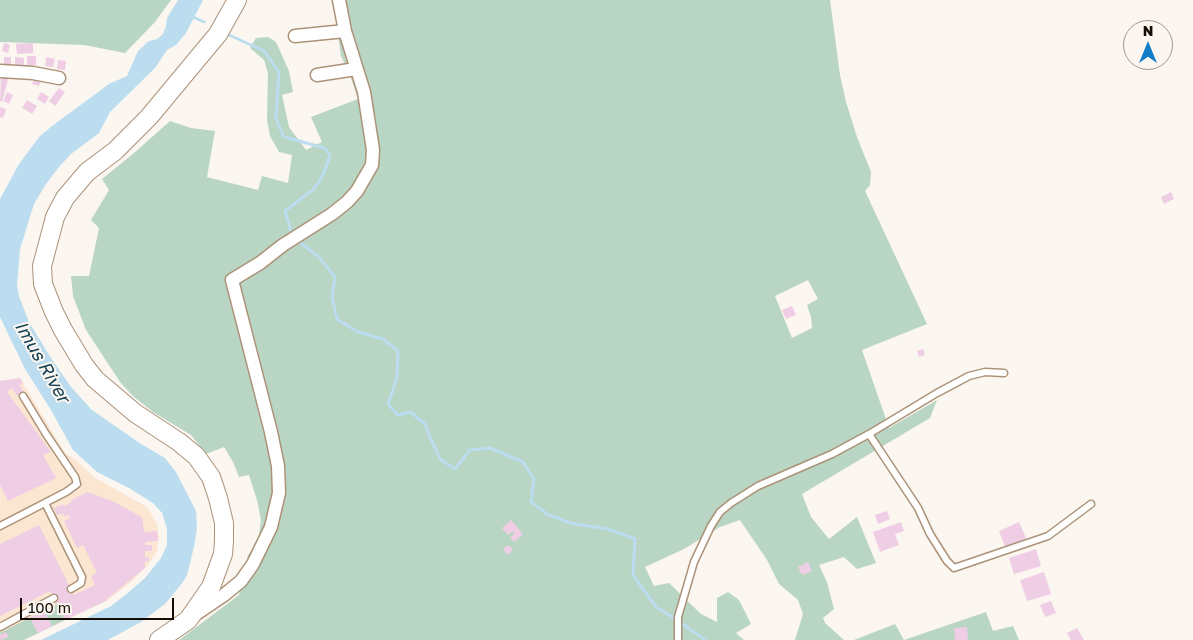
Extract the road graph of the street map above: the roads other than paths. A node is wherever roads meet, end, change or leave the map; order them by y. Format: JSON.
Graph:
{"nodes":[{"id":1,"x":237,"y":0,"type":"edge"},
{"id":2,"x":339,"y":0,"type":"edge"},
{"id":3,"x":345,"y":31,"type":"junction"},
{"id":4,"x":295,"y":36,"type":"dead end"},
{"id":5,"x":356,"y":69,"type":"junction"},
{"id":6,"x":0,"y":71,"type":"edge"},
{"id":7,"x":317,"y":75,"type":"dead end"},
{"id":8,"x":59,"y":78,"type":"dead end"},
{"id":9,"x":1004,"y":373,"type":"dead end"},
{"id":10,"x":23,"y":396,"type":"dead end"},
{"id":11,"x":869,"y":434,"type":"junction"},
{"id":12,"x":45,"y":503,"type":"junction"},
{"id":13,"x":1091,"y":504,"type":"dead end"},
{"id":14,"x":0,"y":526,"type":"edge"},
{"id":15,"x":71,"y":589,"type":"dead end"},
{"id":16,"x":54,"y":598,"type":"dead end"},
{"id":17,"x":188,"y":620,"type":"junction"},
{"id":18,"x":0,"y":627,"type":"edge"},
{"id":19,"x":159,"y":640,"type":"edge"},
{"id":20,"x":678,"y":640,"type":"edge"}],
"edges":[{"from":1,"to":17,"type":"main road"},
{"from":2,"to":3,"type":"street"},
{"from":3,"to":4,"type":"street"},
{"from":3,"to":5,"type":"street"},
{"from":5,"to":7,"type":"street"},
{"from":5,"to":17,"type":"street"},
{"from":6,"to":8,"type":"street"},
{"from":9,"to":11,"type":"lane"},
{"from":10,"to":12,"type":"lane"},
{"from":11,"to":13,"type":"lane"},
{"from":11,"to":20,"type":"lane"},
{"from":12,"to":14,"type":"lane"},
{"from":12,"to":15,"type":"lane"},
{"from":16,"to":18,"type":"lane"},
{"from":17,"to":19,"type":"main road"}]}
